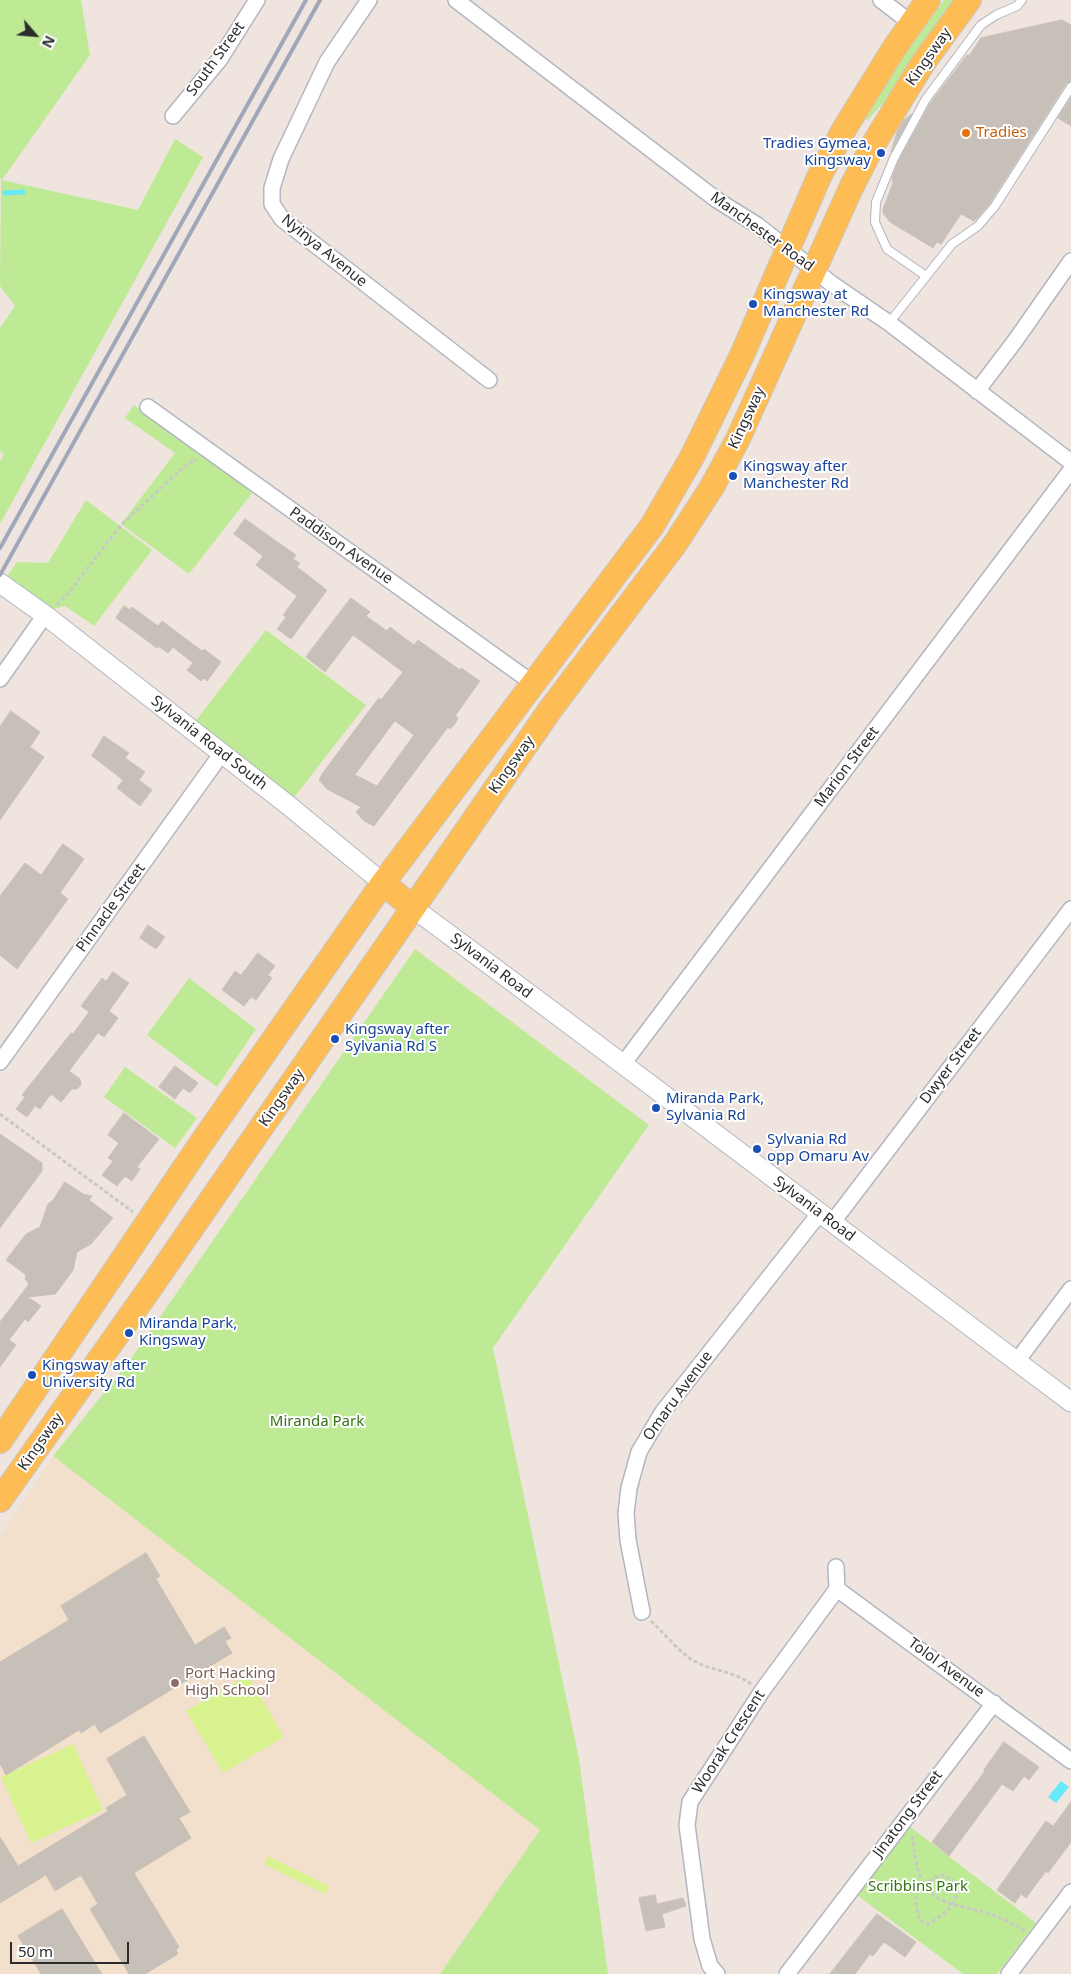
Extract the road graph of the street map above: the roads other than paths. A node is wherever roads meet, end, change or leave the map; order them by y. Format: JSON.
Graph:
{"nodes":[{"id":1,"x":257,"y":0,"type":"edge"},
{"id":2,"x":370,"y":0,"type":"edge"},
{"id":3,"x":456,"y":0,"type":"edge"},
{"id":4,"x":881,"y":0,"type":"edge"},
{"id":5,"x":928,"y":0,"type":"edge"},
{"id":6,"x":970,"y":0,"type":"edge"},
{"id":7,"x":1022,"y":0,"type":"edge"},
{"id":8,"x":911,"y":23,"type":"junction"},
{"id":9,"x":1071,"y":87,"type":"edge"},
{"id":10,"x":173,"y":116,"type":"dead end"},
{"id":11,"x":788,"y":249,"type":"junction"},
{"id":12,"x":1071,"y":261,"type":"edge"},
{"id":13,"x":814,"y":270,"type":"junction"},
{"id":14,"x":926,"y":276,"type":"junction"},
{"id":15,"x":889,"y":323,"type":"junction"},
{"id":16,"x":489,"y":380,"type":"dead end"},
{"id":17,"x":977,"y":391,"type":"junction"},
{"id":18,"x":148,"y":407,"type":"dead end"},
{"id":19,"x":1071,"y":462,"type":"edge"},
{"id":20,"x":1071,"y":470,"type":"edge"},
{"id":21,"x":0,"y":583,"type":"edge"},
{"id":22,"x":45,"y":615,"type":"junction"},
{"id":23,"x":0,"y":679,"type":"edge"},
{"id":24,"x":534,"y":684,"type":"junction"},
{"id":25,"x":222,"y":753,"type":"junction"},
{"id":26,"x":383,"y":883,"type":"junction"},
{"id":27,"x":413,"y":908,"type":"junction"},
{"id":28,"x":1071,"y":909,"type":"edge"},
{"id":29,"x":0,"y":1062,"type":"edge"},
{"id":30,"x":623,"y":1064,"type":"junction"},
{"id":31,"x":825,"y":1218,"type":"junction"},
{"id":32,"x":1071,"y":1289,"type":"edge"},
{"id":33,"x":1017,"y":1362,"type":"junction"},
{"id":34,"x":1071,"y":1402,"type":"edge"},
{"id":35,"x":0,"y":1442,"type":"edge"},
{"id":36,"x":0,"y":1500,"type":"edge"},
{"id":37,"x":836,"y":1567,"type":"dead end"},
{"id":38,"x":837,"y":1588,"type":"junction"},
{"id":39,"x":642,"y":1612,"type":"road end"},
{"id":40,"x":994,"y":1703,"type":"junction"},
{"id":41,"x":1071,"y":1761,"type":"edge"},
{"id":42,"x":1071,"y":1892,"type":"edge"},
{"id":43,"x":717,"y":1974,"type":"edge"},
{"id":44,"x":786,"y":1974,"type":"edge"},
{"id":45,"x":1009,"y":1974,"type":"edge"}],
"edges":[{"from":1,"to":10,"type":"street","name":"South Street"},
{"from":2,"to":16,"type":"street","name":"Nyinya Avenue"},
{"from":3,"to":11,"type":"street","name":"Manchester Road"},
{"from":4,"to":8,"type":"street"},
{"from":5,"to":8,"type":"main road","name":"Kingsway"},
{"from":6,"to":13,"type":"main road","name":"Kingsway"},
{"from":7,"to":14,"type":"lane"},
{"from":8,"to":11,"type":"main road","name":"Kingsway"},
{"from":9,"to":14,"type":"lane"},
{"from":11,"to":13,"type":"street","name":"Manchester Road"},
{"from":11,"to":24,"type":"main road","name":"Kingsway"},
{"from":12,"to":17,"type":"street"},
{"from":13,"to":15,"type":"street","name":"Manchester Road"},
{"from":13,"to":27,"type":"main road","name":"Kingsway"},
{"from":14,"to":15,"type":"lane"},
{"from":15,"to":17,"type":"street","name":"Manchester Road"},
{"from":17,"to":19,"type":"street","name":"Manchester Road"},
{"from":18,"to":24,"type":"street","name":"Paddison Avenue"},
{"from":20,"to":30,"type":"street","name":"Marion Street"},
{"from":21,"to":22,"type":"street","name":"Sylvania Road South"},
{"from":22,"to":23,"type":"street"},
{"from":22,"to":25,"type":"street","name":"Sylvania Road South"},
{"from":24,"to":26,"type":"main road","name":"Kingsway"},
{"from":25,"to":26,"type":"street","name":"Sylvania Road South"},
{"from":25,"to":29,"type":"street","name":"Pinnacle Street"},
{"from":26,"to":27,"type":"main road","name":"Sylvania Road South"},
{"from":26,"to":35,"type":"main road","name":"Kingsway"},
{"from":27,"to":30,"type":"street","name":"Sylvania Road"},
{"from":27,"to":36,"type":"main road","name":"Kingsway"},
{"from":28,"to":31,"type":"street","name":"Dwyer Street"},
{"from":30,"to":31,"type":"street","name":"Sylvania Road"},
{"from":31,"to":33,"type":"street","name":"Sylvania Road"},
{"from":31,"to":39,"type":"street","name":"Omaru Avenue"},
{"from":32,"to":33,"type":"street"},
{"from":33,"to":34,"type":"street","name":"Sylvania Road"},
{"from":37,"to":38,"type":"street"},
{"from":38,"to":40,"type":"street","name":"Tolol Avenue"},
{"from":38,"to":43,"type":"street","name":"Woorak Crescent"},
{"from":40,"to":41,"type":"street","name":"Tolol Avenue"},
{"from":40,"to":44,"type":"street","name":"Jinatong Street"},
{"from":42,"to":45,"type":"street"}]}
